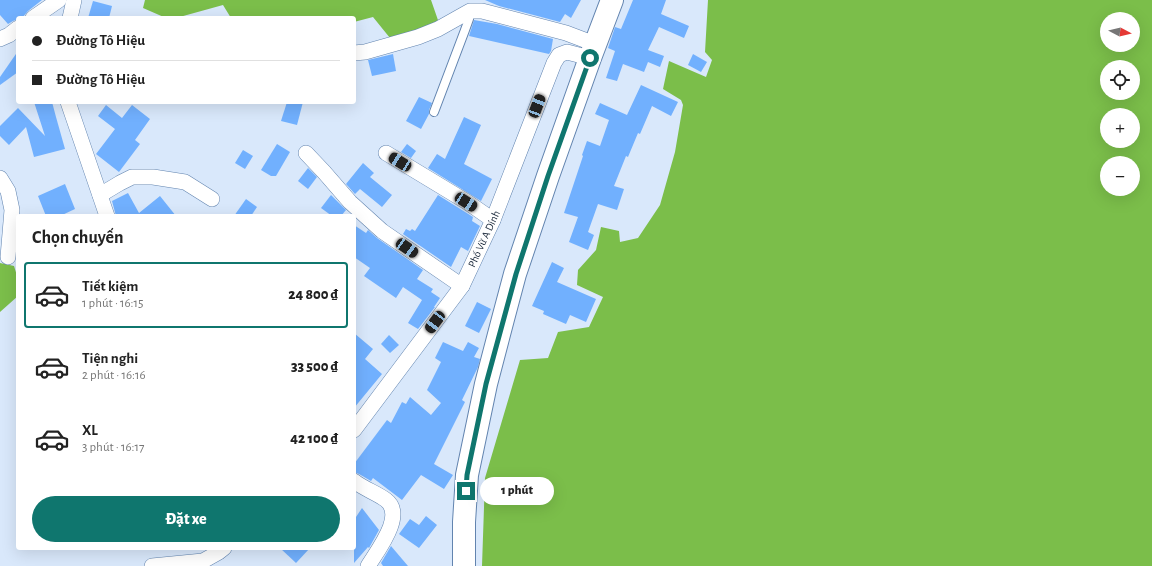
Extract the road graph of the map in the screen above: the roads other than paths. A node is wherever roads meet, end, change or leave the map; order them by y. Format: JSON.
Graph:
{"nodes":[{"id":1,"x":59,"y":0,"type":"edge"},
{"id":2,"x":74,"y":0,"type":"edge"},
{"id":3,"x":612,"y":0,"type":"edge"},
{"id":4,"x":470,"y":11,"type":"junction"},
{"id":5,"x":36,"y":16,"type":"edge"},
{"id":6,"x":70,"y":16,"type":"edge"},
{"id":7,"x":16,"y":30,"type":"edge"},
{"id":8,"x":0,"y":39,"type":"edge"},
{"id":9,"x":593,"y":51,"type":"junction"},
{"id":10,"x":356,"y":53,"type":"edge"},
{"id":11,"x":69,"y":104,"type":"edge"},
{"id":12,"x":434,"y":112,"type":"dead end"},
{"id":13,"x":306,"y":153,"type":"dead end"},
{"id":14,"x":386,"y":153,"type":"dead end"},
{"id":15,"x":0,"y":178,"type":"edge"},
{"id":16,"x":100,"y":195,"type":"junction"},
{"id":17,"x":212,"y":199,"type":"dead end"},
{"id":18,"x":106,"y":214,"type":"edge"},
{"id":19,"x":493,"y":220,"type":"junction"},
{"id":20,"x":8,"y":257,"type":"dead end"},
{"id":21,"x":462,"y":286,"type":"junction"},
{"id":22,"x":356,"y":427,"type":"edge"},
{"id":23,"x":356,"y":483,"type":"edge"},
{"id":24,"x":222,"y":550,"type":"edge"},
{"id":25,"x":206,"y":563,"type":"edge"},
{"id":26,"x":152,"y":566,"type":"edge"},
{"id":27,"x":368,"y":566,"type":"edge"},
{"id":28,"x":464,"y":566,"type":"edge"}],
"edges":[{"from":1,"to":5,"type":"street"},
{"from":2,"to":6,"type":"street"},
{"from":3,"to":9,"type":"highway"},
{"from":4,"to":9,"type":"street"},
{"from":4,"to":10,"type":"street"},
{"from":4,"to":12,"type":"lane"},
{"from":7,"to":8,"type":"street"},
{"from":9,"to":19,"type":"street","name":"Phố Vừ A Dính"},
{"from":9,"to":28,"type":"highway"},
{"from":11,"to":16,"type":"street"},
{"from":13,"to":21,"type":"street"},
{"from":14,"to":19,"type":"street"},
{"from":15,"to":20,"type":"street"},
{"from":16,"to":17,"type":"street"},
{"from":16,"to":18,"type":"street"},
{"from":19,"to":21,"type":"street","name":"Phố Vừ A Dính"},
{"from":21,"to":22,"type":"street","name":"Phố Vừ A Dính"},
{"from":23,"to":27,"type":"street"},
{"from":24,"to":25,"type":"street"},
{"from":25,"to":26,"type":"street"}]}
